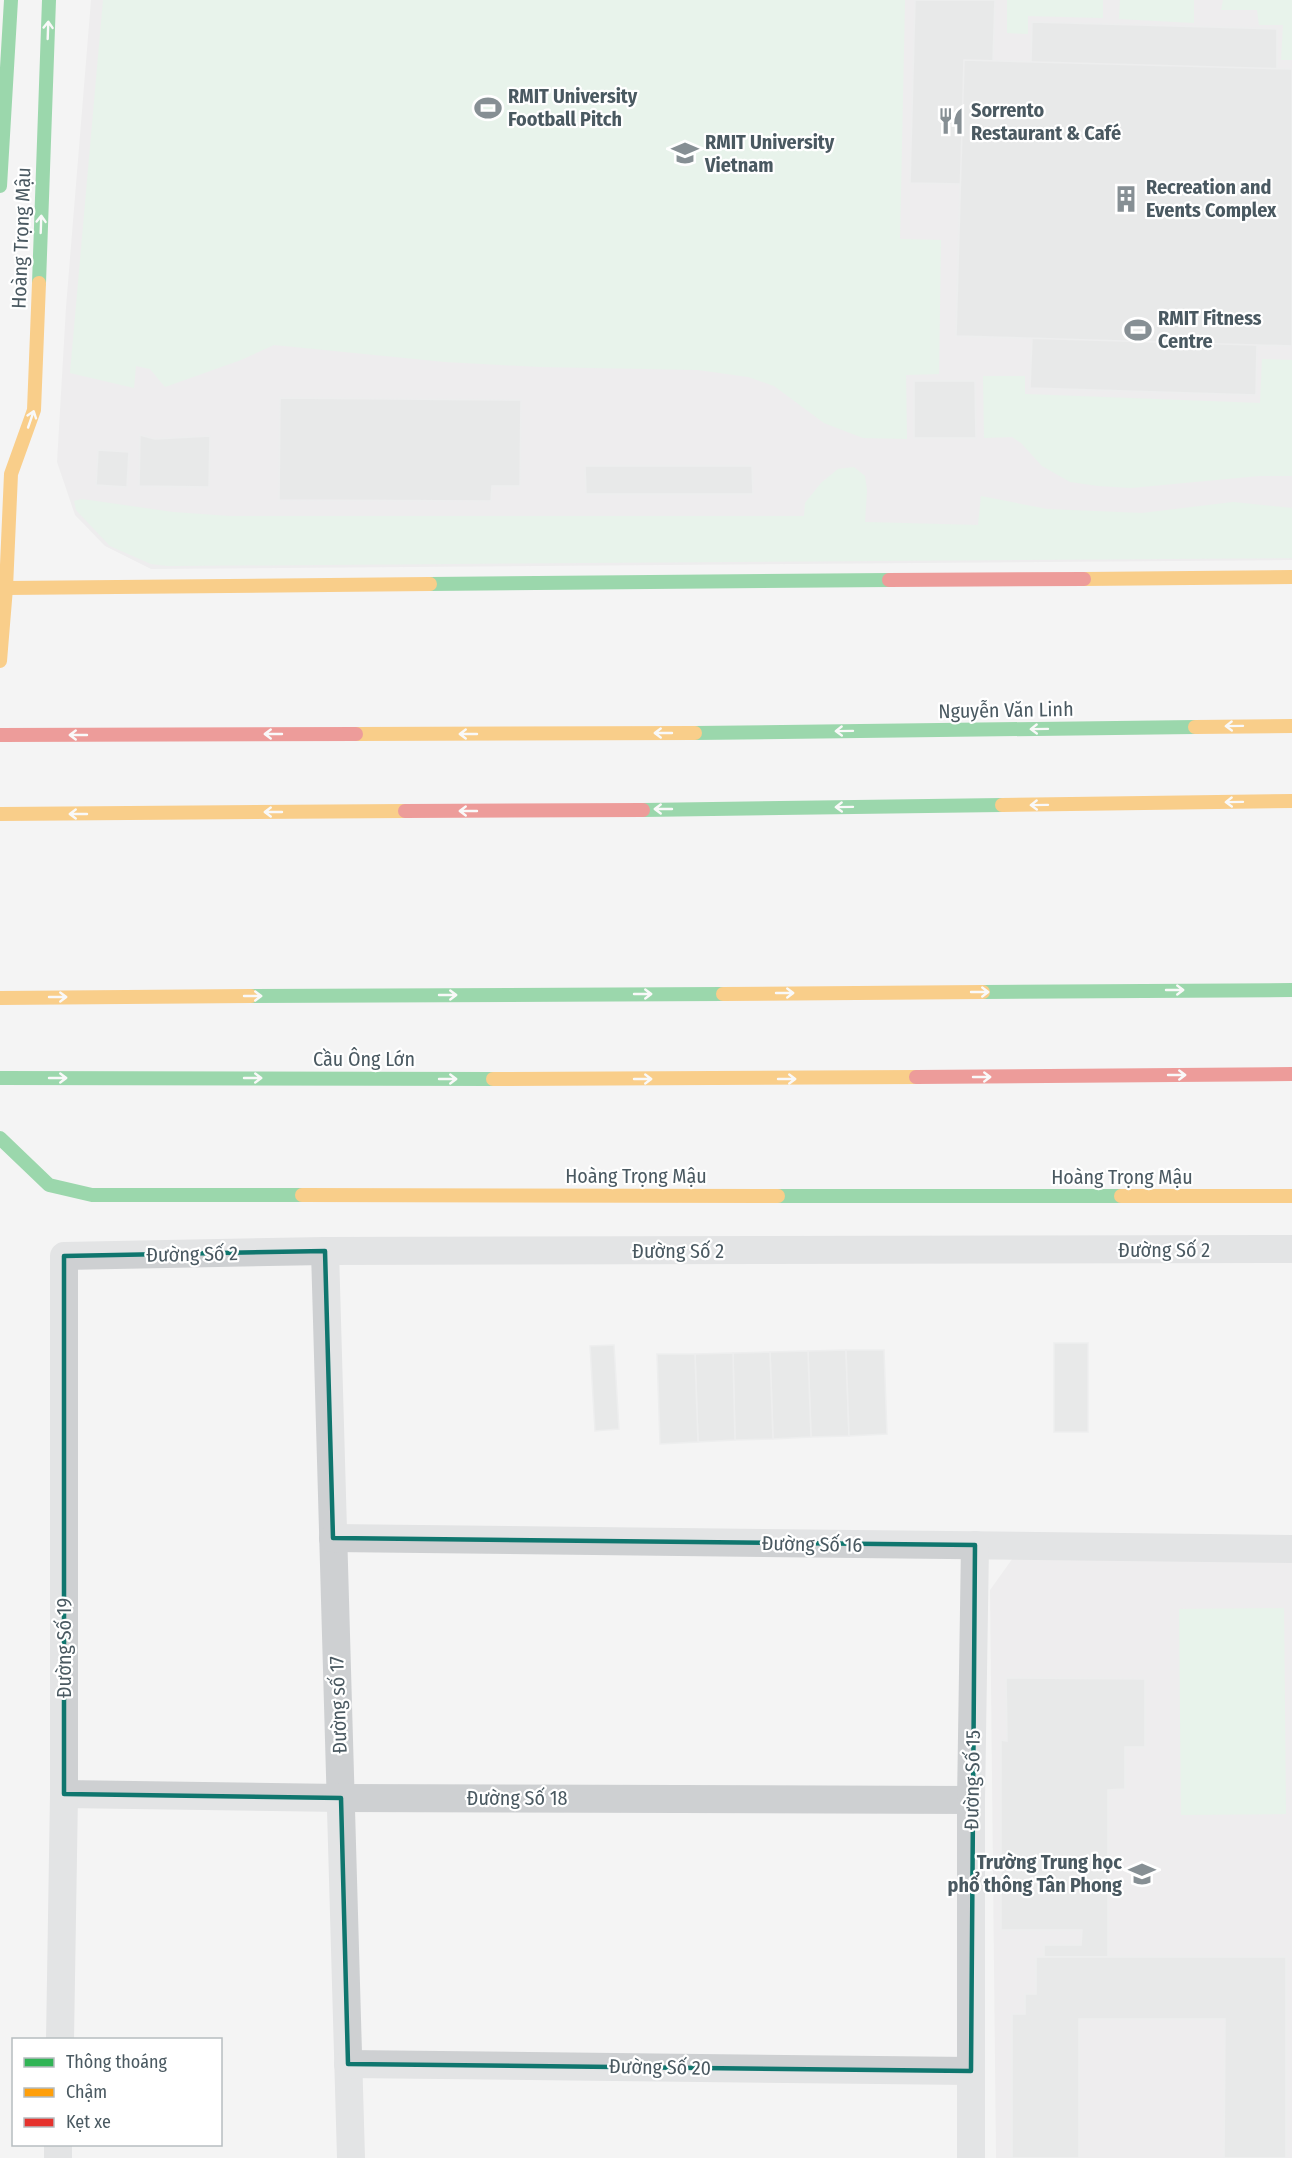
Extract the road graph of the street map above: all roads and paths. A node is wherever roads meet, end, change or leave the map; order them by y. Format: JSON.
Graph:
{"nodes":[{"id":1,"x":11,"y":0,"type":"edge"},
{"id":2,"x":50,"y":0,"type":"edge"},
{"id":3,"x":0,"y":186,"type":"edge"},
{"id":4,"x":4,"y":454,"type":"dead end"},
{"id":5,"x":11,"y":474,"type":"junction"},
{"id":6,"x":1292,"y":577,"type":"edge"},
{"id":7,"x":6,"y":588,"type":"junction"},
{"id":8,"x":0,"y":661,"type":"edge"},
{"id":9,"x":1292,"y":726,"type":"edge"},
{"id":10,"x":0,"y":735,"type":"edge"},
{"id":11,"x":1292,"y":801,"type":"edge"},
{"id":12,"x":0,"y":814,"type":"edge"},
{"id":13,"x":1292,"y":990,"type":"edge"},
{"id":14,"x":0,"y":998,"type":"edge"},
{"id":15,"x":1292,"y":1074,"type":"edge"},
{"id":16,"x":0,"y":1078,"type":"edge"},
{"id":17,"x":0,"y":1138,"type":"edge"},
{"id":18,"x":1292,"y":1196,"type":"edge"},
{"id":19,"x":1292,"y":1250,"type":"edge"},
{"id":20,"x":325,"y":1251,"type":"junction"},
{"id":21,"x":64,"y":1256,"type":"joint"},
{"id":22,"x":333,"y":1538,"type":"junction"},
{"id":23,"x":975,"y":1545,"type":"junction"},
{"id":24,"x":1292,"y":1549,"type":"edge"},
{"id":25,"x":64,"y":1794,"type":"junction"},
{"id":26,"x":341,"y":1798,"type":"junction"},
{"id":27,"x":971,"y":1800,"type":"junction"},
{"id":28,"x":60,"y":2038,"type":"edge"},
{"id":29,"x":348,"y":2064,"type":"junction"},
{"id":30,"x":971,"y":2071,"type":"junction"},
{"id":31,"x":351,"y":2158,"type":"edge"},
{"id":32,"x":971,"y":2158,"type":"edge"}],
"edges":[{"from":1,"to":3,"type":"main road","name":"Hoàng Trọng Mậu"},
{"from":5,"to":2,"type":"main road","name":"Hoàng Trọng Mậu","one_way":true},
{"from":4,"to":5,"type":"main road","name":"Hoàng Trọng Mậu"},
{"from":5,"to":7,"type":"main road","name":"Hoàng Trọng Mậu"},
{"from":6,"to":7,"type":"main road"},
{"from":7,"to":8,"type":"main road","name":"Hoàng Trọng Mậu"},
{"from":9,"to":10,"type":"main road","name":"Nguyễn Văn Linh","one_way":true},
{"from":11,"to":12,"type":"main road","one_way":true},
{"from":14,"to":13,"type":"main road","one_way":true},
{"from":16,"to":15,"type":"main road","name":"Cầu Ông Lớn","one_way":true},
{"from":17,"to":18,"type":"main road","name":"Hoàng Trọng Mậu"},
{"from":19,"to":20,"type":"street","name":"Đường Số 2"},
{"from":20,"to":21,"type":"street","name":"Đường Số 2"},
{"from":20,"to":22,"type":"street","name":"Đường số 17"},
{"from":21,"to":25,"type":"street","name":"Đường Số 19"},
{"from":22,"to":23,"type":"street","name":"Đường Số 16"},
{"from":22,"to":26,"type":"street","name":"Đường số 17"},
{"from":23,"to":24,"type":"street","name":"Đường Số 16"},
{"from":23,"to":27,"type":"street","name":"Đường Số 15"},
{"from":25,"to":26,"type":"street","name":"Đường Số 18"},
{"from":25,"to":28,"type":"street","name":"Đường Số 19"},
{"from":26,"to":27,"type":"street","name":"Đường Số 18"},
{"from":26,"to":29,"type":"street","name":"Đường số 17"},
{"from":27,"to":30,"type":"street","name":"Đường Số 15"},
{"from":29,"to":30,"type":"street","name":"Đường Số 20"},
{"from":29,"to":31,"type":"street","name":"Đường số 17"},
{"from":30,"to":32,"type":"street","name":"Đường Số 15"}]}
